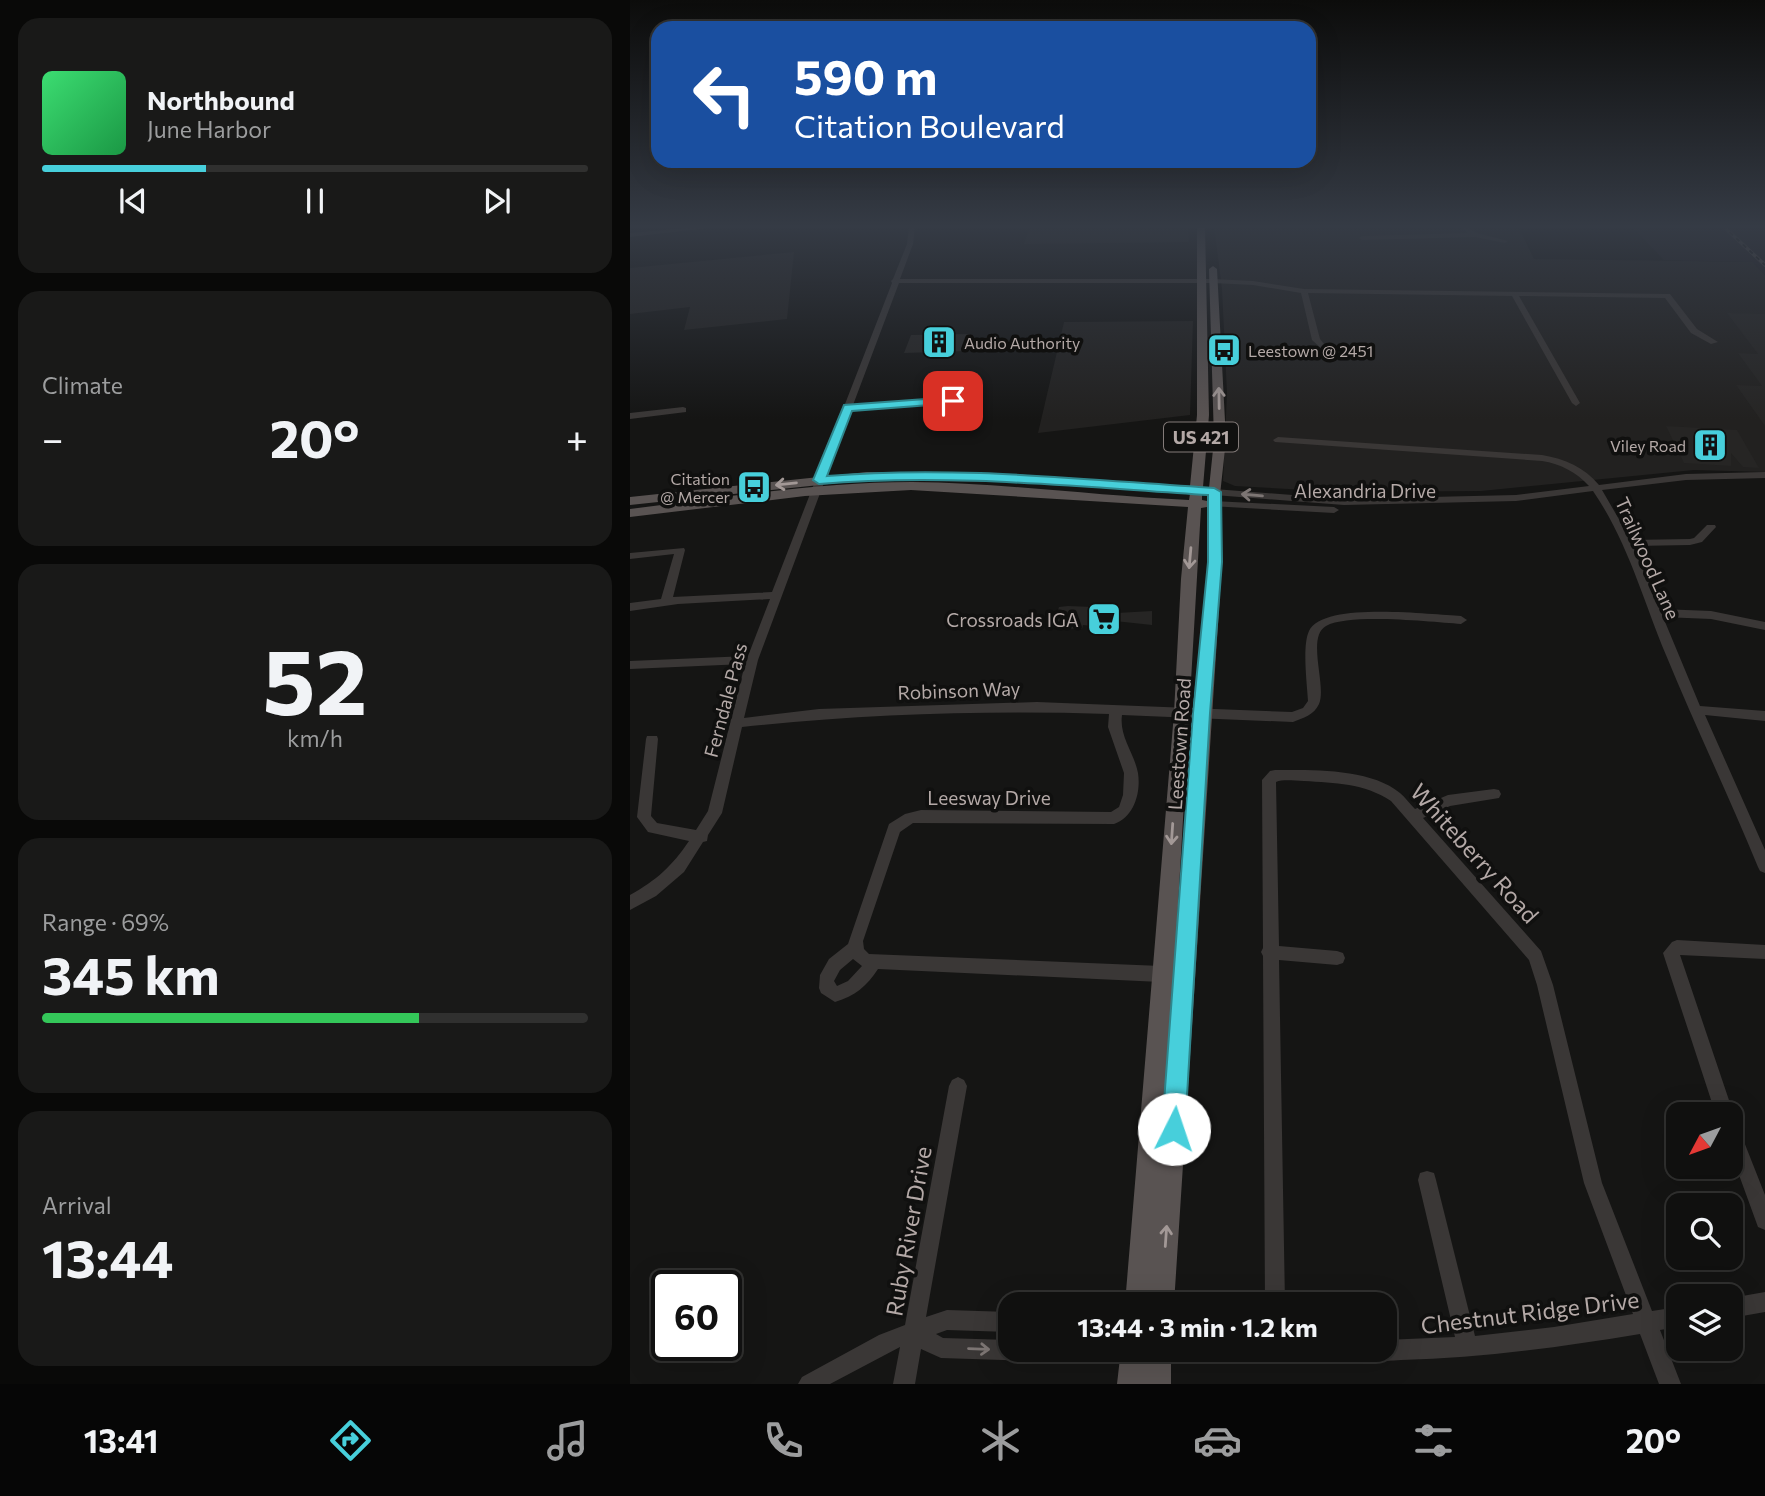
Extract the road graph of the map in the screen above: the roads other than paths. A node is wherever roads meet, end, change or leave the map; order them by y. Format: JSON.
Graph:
{"nodes":[{"id":1,"x":891,"y":291,"type":"edge"},
{"id":2,"x":1209,"y":291,"type":"edge"},
{"id":3,"x":1304,"y":291,"type":"joint"},
{"id":4,"x":1514,"y":294,"type":"junction"},
{"id":5,"x":1714,"y":342,"type":"dead end"},
{"id":6,"x":1325,"y":350,"type":"dead end"},
{"id":7,"x":953,"y":401,"type":"dead end"},
{"id":8,"x":1576,"y":403,"type":"dead end"},
{"id":9,"x":848,"y":408,"type":"junction"},
{"id":10,"x":683,"y":410,"type":"dead end"},
{"id":11,"x":630,"y":416,"type":"edge"},
{"id":12,"x":1278,"y":440,"type":"dead end"},
{"id":13,"x":1765,"y":475,"type":"edge"},
{"id":14,"x":817,"y":486,"type":"junction"},
{"id":15,"x":1596,"y":487,"type":"junction"},
{"id":16,"x":1205,"y":498,"type":"junction"},
{"id":17,"x":1516,"y":498,"type":"joint"},
{"id":18,"x":630,"y":501,"type":"edge"},
{"id":19,"x":630,"y":513,"type":"edge"},
{"id":20,"x":1711,"y":527,"type":"dead end"},
{"id":21,"x":1626,"y":543,"type":"junction"},
{"id":22,"x":630,"y":556,"type":"edge"},
{"id":23,"x":777,"y":595,"type":"junction"},
{"id":24,"x":666,"y":601,"type":"junction"},
{"id":25,"x":630,"y":607,"type":"edge"},
{"id":26,"x":1654,"y":613,"type":"junction"},
{"id":27,"x":1461,"y":620,"type":"dead end"},
{"id":28,"x":1765,"y":626,"type":"edge"},
{"id":29,"x":752,"y":660,"type":"junction"},
{"id":30,"x":630,"y":665,"type":"edge"},
{"id":31,"x":1116,"y":710,"type":"junction"},
{"id":32,"x":1696,"y":710,"type":"junction"},
{"id":33,"x":1192,"y":713,"type":"junction"},
{"id":34,"x":1765,"y":716,"type":"edge"},
{"id":35,"x":738,"y":723,"type":"junction"},
{"id":36,"x":652,"y":739,"type":"dead end"},
{"id":37,"x":1494,"y":794,"type":"dead end"},
{"id":38,"x":1413,"y":816,"type":"junction"},
{"id":39,"x":702,"y":837,"type":"junction"},
{"id":40,"x":1759,"y":837,"type":"edge"},
{"id":41,"x":1765,"y":867,"type":"edge"},
{"id":42,"x":630,"y":902,"type":"edge"},
{"id":43,"x":856,"y":947,"type":"junction"},
{"id":44,"x":1269,"y":952,"type":"junction"},
{"id":45,"x":1765,"y":952,"type":"edge"},
{"id":46,"x":1337,"y":958,"type":"dead end"},
{"id":47,"x":874,"y":961,"type":"junction"},
{"id":48,"x":1161,"y":974,"type":"junction"},
{"id":49,"x":958,"y":1086,"type":"dead end"},
{"id":50,"x":1721,"y":1102,"type":"edge"},
{"id":51,"x":1176,"y":1104,"type":"junction"},
{"id":52,"x":1743,"y":1162,"type":"edge"},
{"id":53,"x":1427,"y":1180,"type":"dead end"},
{"id":54,"x":1765,"y":1220,"type":"edge"},
{"id":55,"x":1139,"y":1292,"type":"edge"},
{"id":56,"x":1162,"y":1292,"type":"edge"},
{"id":57,"x":1275,"y":1292,"type":"edge"},
{"id":58,"x":1765,"y":1303,"type":"edge"},
{"id":59,"x":1743,"y":1306,"type":"edge"},
{"id":60,"x":1666,"y":1319,"type":"edge"},
{"id":61,"x":998,"y":1322,"type":"edge"},
{"id":62,"x":1647,"y":1323,"type":"junction"},
{"id":63,"x":914,"y":1334,"type":"junction"},
{"id":64,"x":1468,"y":1348,"type":"junction"},
{"id":65,"x":998,"y":1350,"type":"edge"},
{"id":66,"x":1397,"y":1352,"type":"edge"},
{"id":67,"x":1133,"y":1362,"type":"edge"},
{"id":68,"x":1158,"y":1362,"type":"edge"},
{"id":69,"x":809,"y":1384,"type":"edge"},
{"id":70,"x":904,"y":1384,"type":"edge"},
{"id":71,"x":1131,"y":1384,"type":"edge"},
{"id":72,"x":1157,"y":1384,"type":"edge"},
{"id":73,"x":1670,"y":1384,"type":"edge"}],
"edges":[{"from":1,"to":9,"type":"street"},
{"from":2,"to":16,"type":"main road","name":"Leestown Road","number":"US 421"},
{"from":3,"to":4,"type":"street"},
{"from":3,"to":6,"type":"street"},
{"from":4,"to":5,"type":"street"},
{"from":4,"to":8,"type":"street"},
{"from":7,"to":9,"type":"street"},
{"from":9,"to":14,"type":"street"},
{"from":10,"to":11,"type":"street"},
{"from":12,"to":15,"type":"street","name":"Trailwood Lane"},
{"from":13,"to":15,"type":"street","name":"Alexandria Drive"},
{"from":14,"to":16,"type":"main road"},
{"from":14,"to":18,"type":"main road","one_way":true},
{"from":14,"to":19,"type":"main road"},
{"from":14,"to":23,"type":"street","name":"Ferndale Pass"},
{"from":15,"to":17,"type":"street","name":"Alexandria Drive"},
{"from":15,"to":21,"type":"street","name":"Trailwood Lane"},
{"from":16,"to":17,"type":"street","name":"Alexandria Drive"},
{"from":16,"to":33,"type":"main road","name":"Leestown Road","number":"US 421"},
{"from":20,"to":21,"type":"street"},
{"from":21,"to":26,"type":"street","name":"Trailwood Lane"},
{"from":22,"to":24,"type":"street"},
{"from":23,"to":24,"type":"street"},
{"from":23,"to":29,"type":"street","name":"Ferndale Pass"},
{"from":24,"to":25,"type":"street"},
{"from":26,"to":28,"type":"street"},
{"from":26,"to":32,"type":"street","name":"Trailwood Lane"},
{"from":27,"to":33,"type":"street","name":"Robinson Way"},
{"from":29,"to":30,"type":"street"},
{"from":29,"to":35,"type":"street","name":"Ferndale Pass"},
{"from":31,"to":33,"type":"street","name":"Robinson Way"},
{"from":31,"to":35,"type":"street","name":"Robinson Way"},
{"from":31,"to":43,"type":"street","name":"Leesway Drive"},
{"from":32,"to":34,"type":"street"},
{"from":32,"to":40,"type":"street","name":"Trailwood Lane"},
{"from":33,"to":48,"type":"main road","name":"Leestown Road","number":"US 421","one_way":true},
{"from":33,"to":51,"type":"main road","name":"Leestown Road","number":"US 421"},
{"from":35,"to":39,"type":"street","name":"Ferndale Pass"},
{"from":36,"to":39,"type":"street"},
{"from":37,"to":38,"type":"street"},
{"from":38,"to":44,"type":"street","name":"Whiteberry Road"},
{"from":38,"to":62,"type":"street","name":"Whiteberry Road"},
{"from":39,"to":42,"type":"street","name":"Ferndale Pass"},
{"from":40,"to":41,"type":"street","name":"Trailwood Lane"},
{"from":43,"to":47,"type":"street"},
{"from":43,"to":47,"type":"street"},
{"from":44,"to":46,"type":"street"},
{"from":44,"to":57,"type":"street","name":"Whiteberry Road"},
{"from":45,"to":50,"type":"street"},
{"from":47,"to":48,"type":"street"},
{"from":48,"to":51,"type":"main road"},
{"from":48,"to":55,"type":"main road","name":"Leestown Road","number":"US 421"},
{"from":49,"to":63,"type":"street","name":"Ruby River Drive"},
{"from":56,"to":51,"type":"main road","name":"Leestown Road","number":"US 421","one_way":true},
{"from":52,"to":54,"type":"street"},
{"from":53,"to":64,"type":"street"},
{"from":58,"to":59,"type":"street"},
{"from":60,"to":62,"type":"street","name":"Chestnut Ridge Drive"},
{"from":61,"to":63,"type":"street"},
{"from":62,"to":64,"type":"street","name":"Chestnut Ridge Drive"},
{"from":62,"to":73,"type":"street","name":"Whiteberry Road"},
{"from":63,"to":65,"type":"street","one_way":true},
{"from":63,"to":69,"type":"street"},
{"from":63,"to":70,"type":"street","name":"Ruby River Drive"},
{"from":64,"to":66,"type":"street","name":"Chestnut Ridge Drive"},
{"from":67,"to":71,"type":"main road"},
{"from":68,"to":72,"type":"main road"}]}
